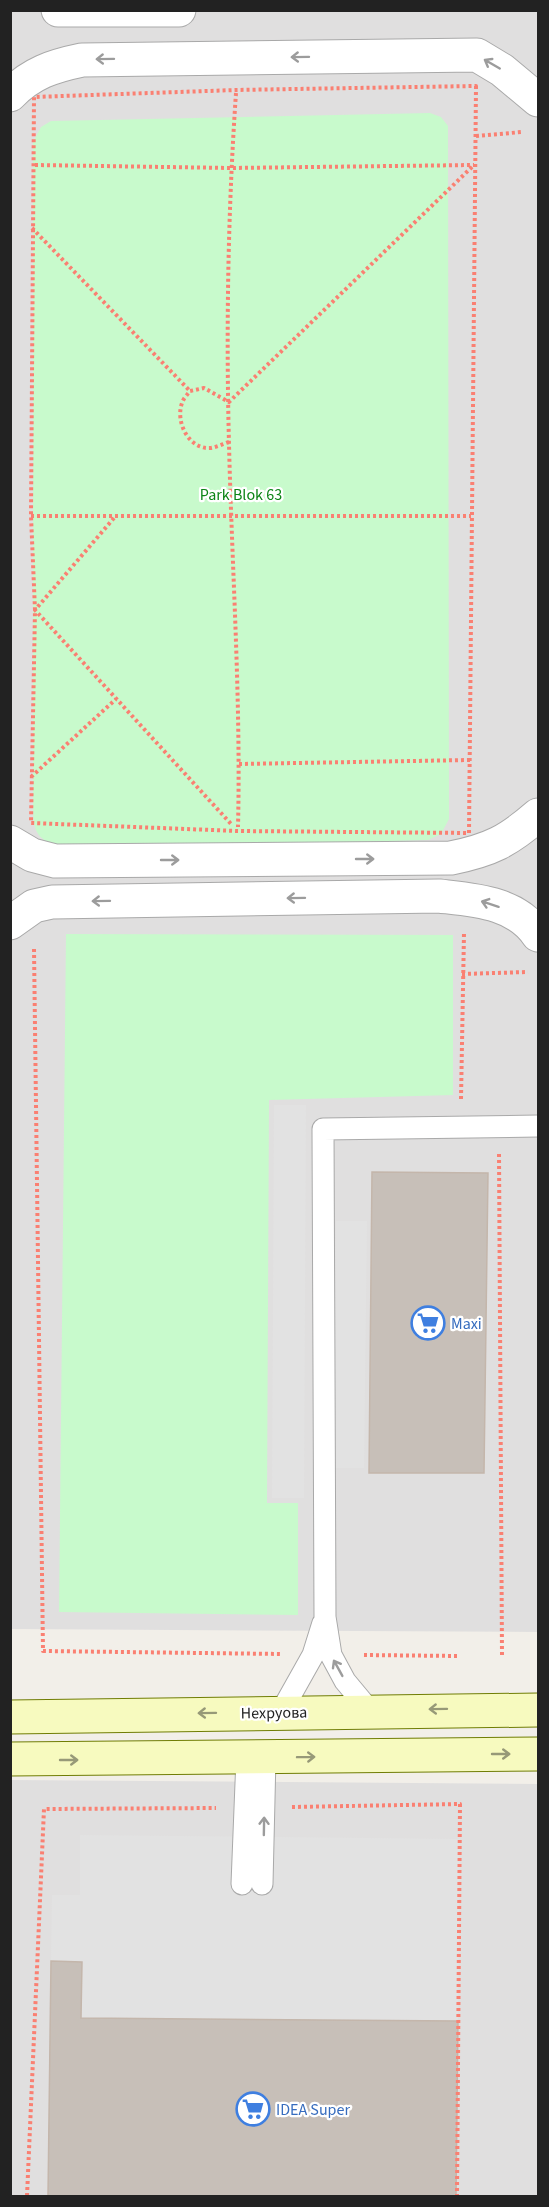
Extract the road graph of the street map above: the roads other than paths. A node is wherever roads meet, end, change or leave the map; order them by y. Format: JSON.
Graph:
{"nodes":[{"id":1,"x":58,"y":10,"type":"edge"},
{"id":2,"x":179,"y":10,"type":"edge"},
{"id":3,"x":10,"y":95,"type":"edge"},
{"id":4,"x":535,"y":115,"type":"edge"},
{"id":5,"x":538,"y":815,"type":"edge"},
{"id":6,"x":10,"y":842,"type":"edge"},
{"id":7,"x":22,"y":931,"type":"edge"},
{"id":8,"x":538,"y":935,"type":"edge"},
{"id":9,"x":538,"y":1126,"type":"edge"},
{"id":10,"x":322,"y":1655,"type":"junction"},
{"id":11,"x":538,"y":1710,"type":"edge"},
{"id":12,"x":370,"y":1711,"type":"junction"},
{"id":13,"x":281,"y":1712,"type":"junction"},
{"id":14,"x":10,"y":1717,"type":"edge"},
{"id":15,"x":538,"y":1754,"type":"edge"},
{"id":16,"x":256,"y":1758,"type":"junction"},
{"id":17,"x":10,"y":1759,"type":"edge"},
{"id":18,"x":252,"y":1884,"type":"dead end"}],
"edges":[{"from":1,"to":2,"type":"street"},
{"from":4,"to":3,"type":"street","one_way":true},
{"from":6,"to":5,"type":"street","one_way":true},
{"from":8,"to":7,"type":"street","one_way":true},
{"from":9,"to":10,"type":"lane"},
{"from":12,"to":10,"type":"lane","one_way":true},
{"from":10,"to":13,"type":"lane"},
{"from":11,"to":12,"type":"street","name":"Нехруова","one_way":true},
{"from":12,"to":13,"type":"street","name":"Нехруова"},
{"from":13,"to":14,"type":"street","name":"Нехруова","one_way":true},
{"from":16,"to":15,"type":"street","one_way":true},
{"from":17,"to":16,"type":"street","one_way":true},
{"from":16,"to":18,"type":"lane"}]}
